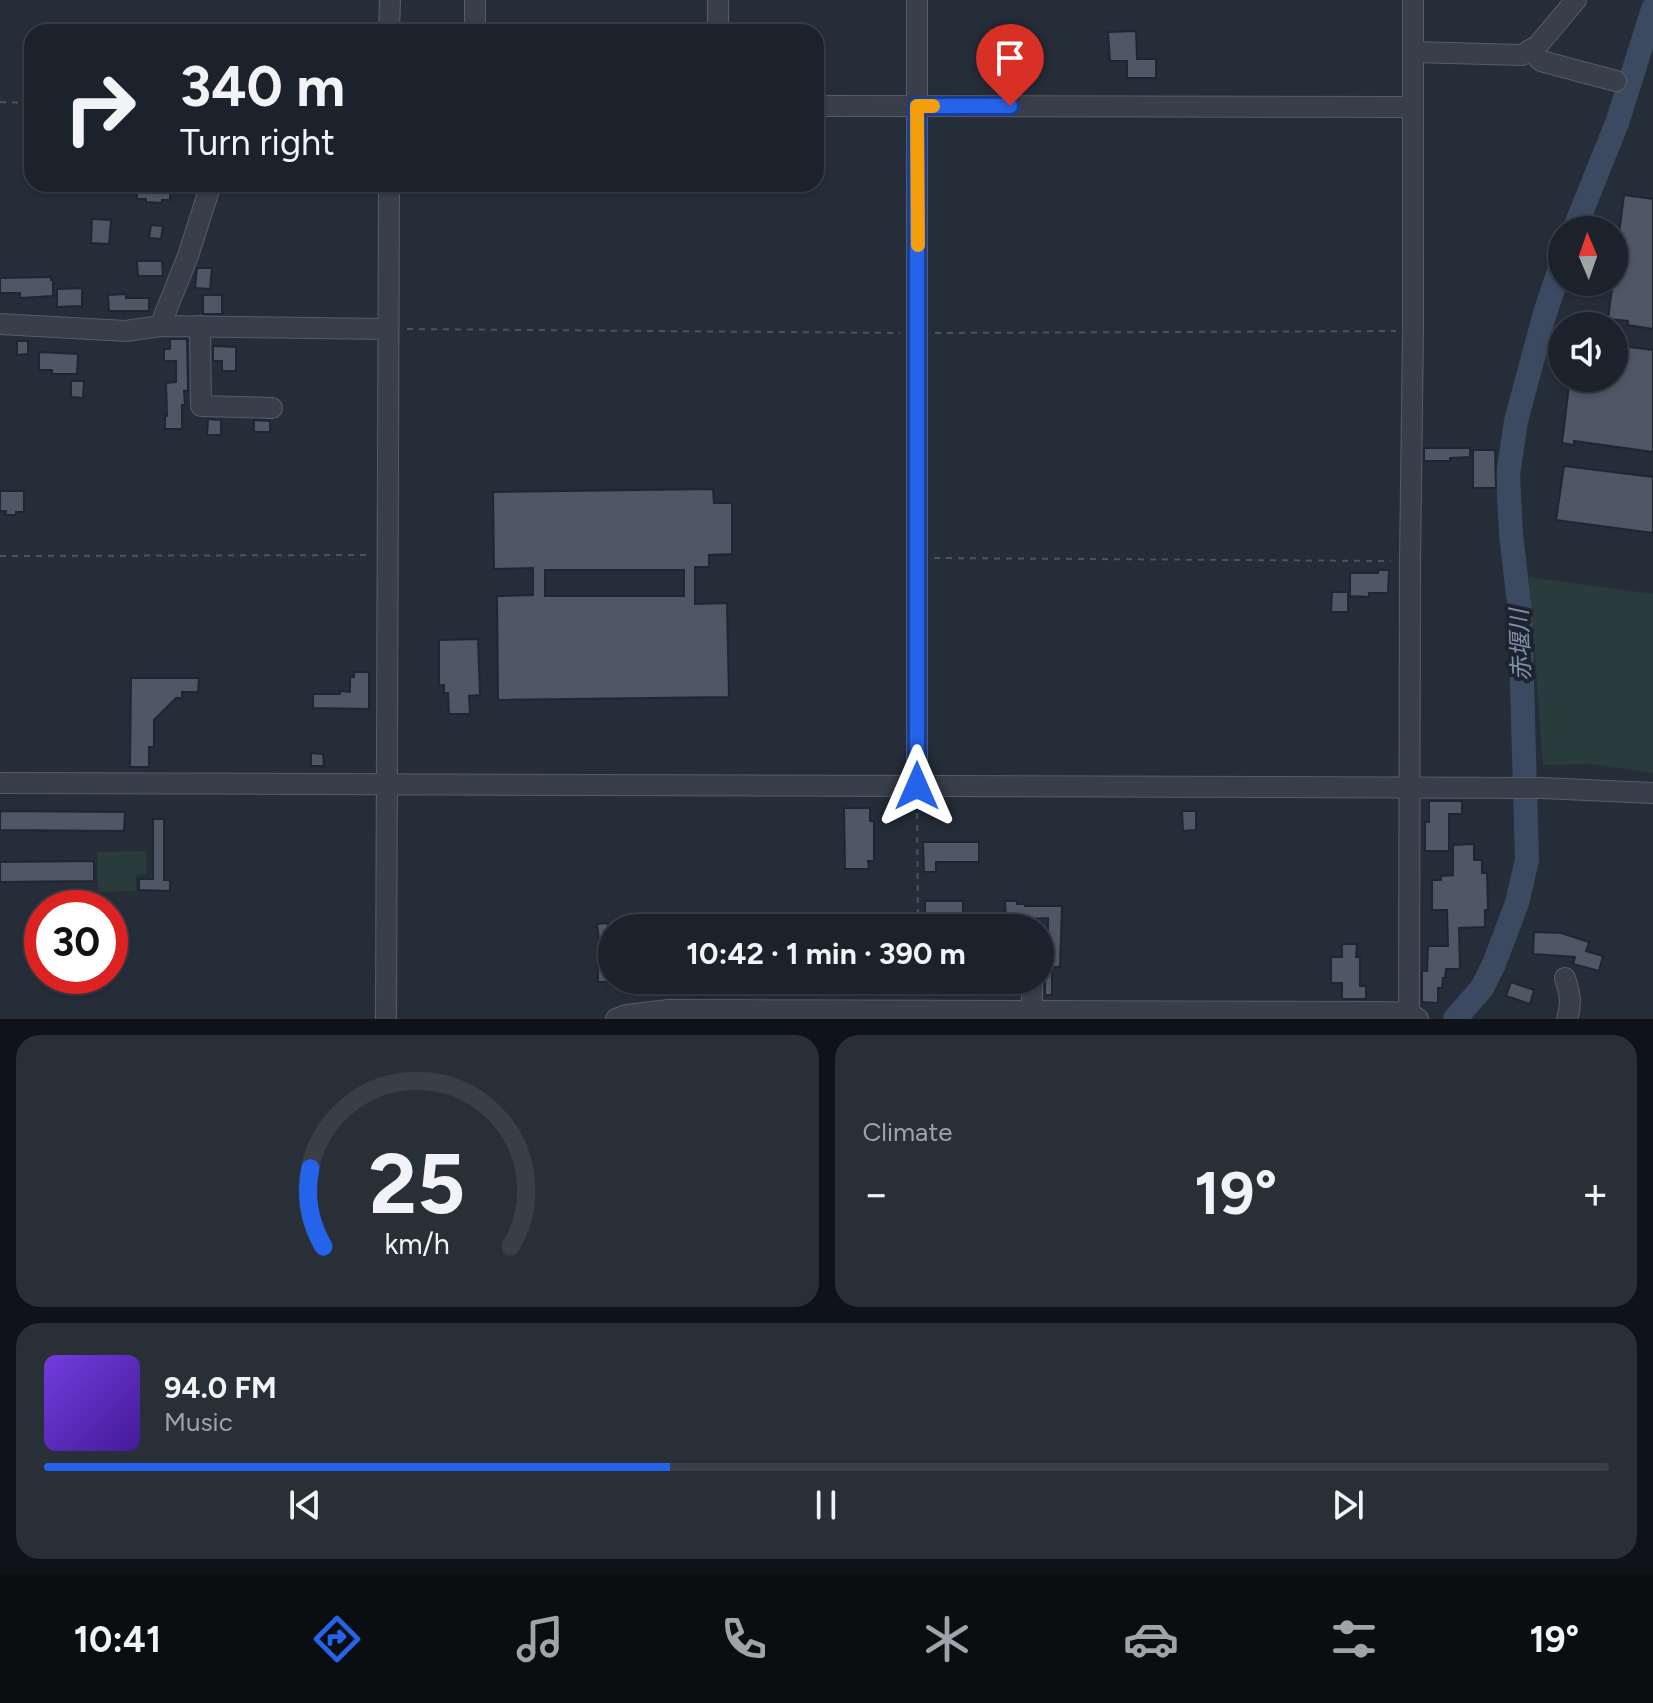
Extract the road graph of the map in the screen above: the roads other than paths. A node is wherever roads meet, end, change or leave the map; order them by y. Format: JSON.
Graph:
{"nodes":[{"id":1,"x":390,"y":0,"type":"edge"},
{"id":2,"x":475,"y":0,"type":"edge"},
{"id":3,"x":718,"y":0,"type":"edge"},
{"id":4,"x":917,"y":0,"type":"edge"},
{"id":5,"x":1413,"y":0,"type":"edge"},
{"id":6,"x":1576,"y":0,"type":"edge"},
{"id":7,"x":389,"y":24,"type":"edge"},
{"id":8,"x":475,"y":24,"type":"edge"},
{"id":9,"x":718,"y":24,"type":"edge"},
{"id":10,"x":1530,"y":50,"type":"junction"},
{"id":11,"x":1413,"y":52,"type":"junction"},
{"id":12,"x":1616,"y":81,"type":"dead end"},
{"id":13,"x":824,"y":106,"type":"edge"},
{"id":14,"x":917,"y":106,"type":"junction"},
{"id":15,"x":1412,"y":107,"type":"junction"},
{"id":16,"x":208,"y":192,"type":"edge"},
{"id":17,"x":389,"y":192,"type":"edge"},
{"id":18,"x":0,"y":324,"type":"edge"},
{"id":19,"x":160,"y":326,"type":"junction"},
{"id":20,"x":200,"y":326,"type":"junction"},
{"id":21,"x":388,"y":329,"type":"junction"},
{"id":22,"x":272,"y":408,"type":"dead end"},
{"id":23,"x":0,"y":783,"type":"edge"},
{"id":24,"x":388,"y":785,"type":"junction"},
{"id":25,"x":917,"y":786,"type":"junction"},
{"id":26,"x":1410,"y":787,"type":"junction"},
{"id":27,"x":1653,"y":793,"type":"edge"},
{"id":28,"x":1565,"y":978,"type":"dead end"},
{"id":29,"x":1032,"y":994,"type":"edge"},
{"id":30,"x":1032,"y":1011,"type":"junction"},
{"id":31,"x":1413,"y":1016,"type":"edge"},
{"id":32,"x":386,"y":1019,"type":"edge"},
{"id":33,"x":616,"y":1019,"type":"edge"},
{"id":34,"x":1567,"y":1019,"type":"edge"}],
"edges":[{"from":1,"to":7,"type":"street"},
{"from":2,"to":8,"type":"street"},
{"from":3,"to":9,"type":"street"},
{"from":4,"to":14,"type":"street"},
{"from":5,"to":11,"type":"street"},
{"from":6,"to":10,"type":"street"},
{"from":10,"to":11,"type":"street"},
{"from":10,"to":12,"type":"street"},
{"from":11,"to":15,"type":"street"},
{"from":13,"to":14,"type":"street"},
{"from":14,"to":15,"type":"street"},
{"from":14,"to":25,"type":"street"},
{"from":15,"to":26,"type":"street"},
{"from":16,"to":19,"type":"street"},
{"from":17,"to":21,"type":"street"},
{"from":18,"to":19,"type":"street"},
{"from":19,"to":20,"type":"street"},
{"from":20,"to":21,"type":"street"},
{"from":20,"to":22,"type":"street"},
{"from":21,"to":24,"type":"street"},
{"from":23,"to":24,"type":"street"},
{"from":24,"to":25,"type":"street"},
{"from":24,"to":32,"type":"street"},
{"from":25,"to":26,"type":"street"},
{"from":26,"to":27,"type":"street"},
{"from":26,"to":31,"type":"street"},
{"from":28,"to":34,"type":"street"},
{"from":29,"to":30,"type":"street"},
{"from":30,"to":31,"type":"street"},
{"from":30,"to":33,"type":"street"}]}
